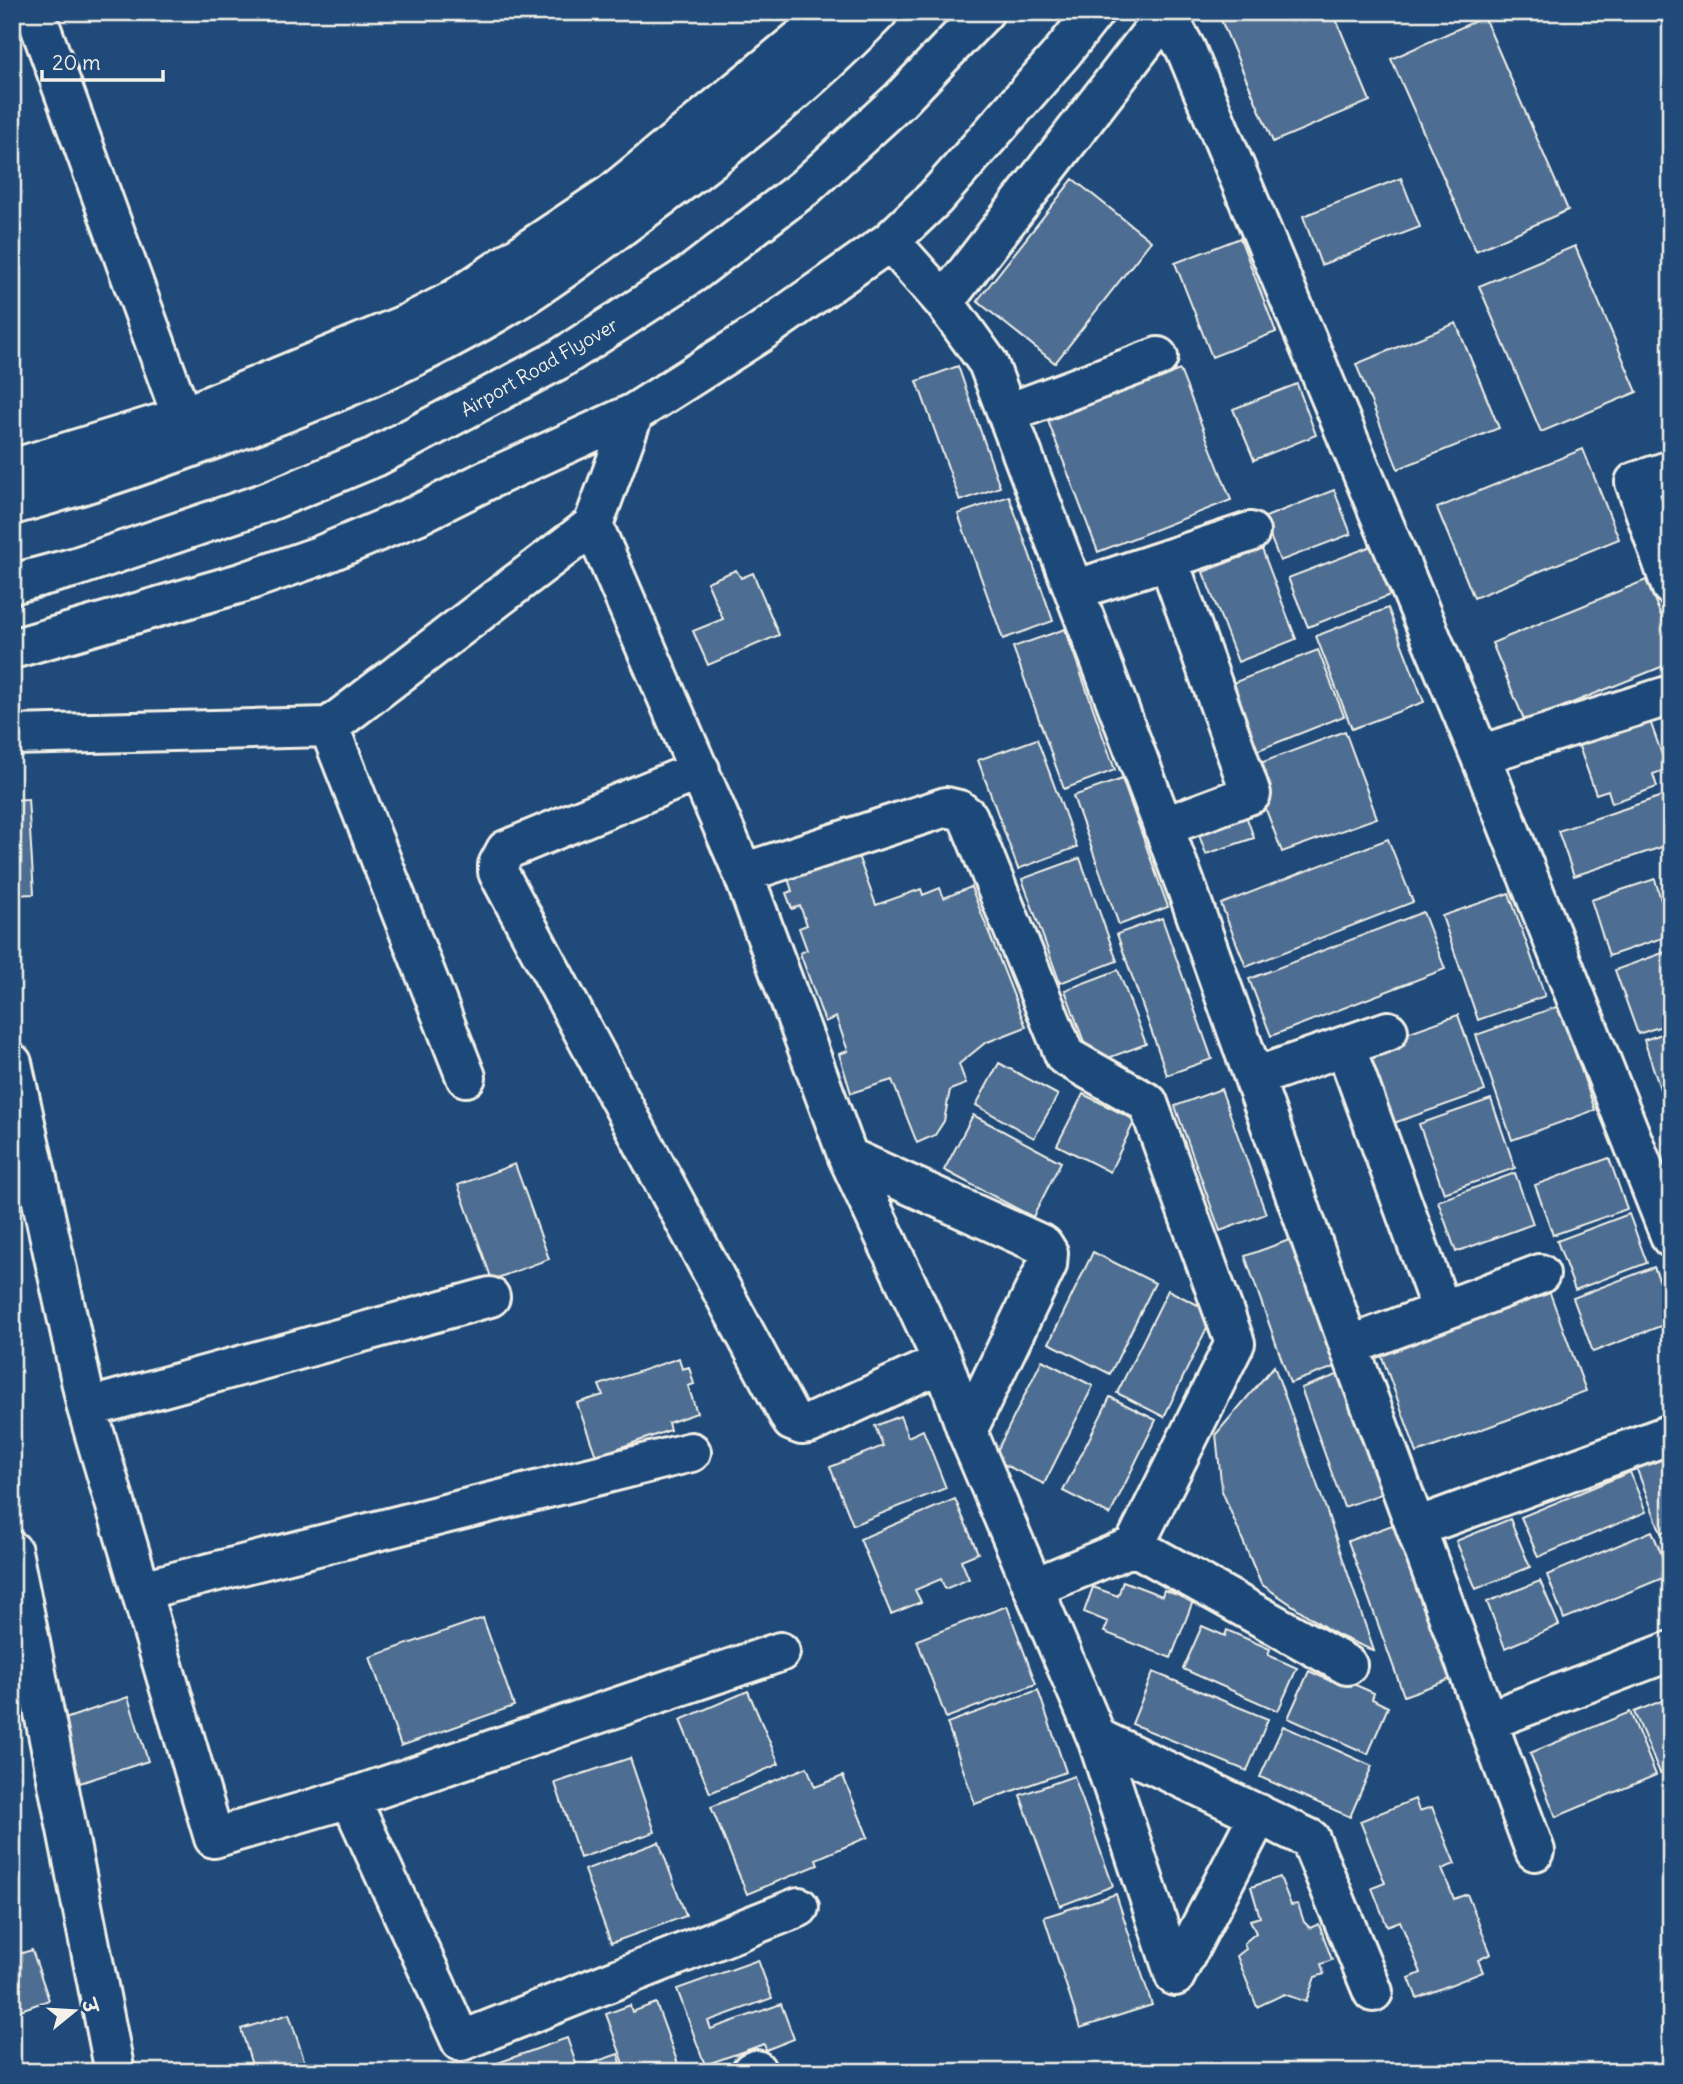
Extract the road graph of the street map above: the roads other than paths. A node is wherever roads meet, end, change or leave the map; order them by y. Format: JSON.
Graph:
{"nodes":[{"id":1,"x":35,"y":12,"type":"edge"},
{"id":2,"x":829,"y":12,"type":"edge"},
{"id":3,"x":877,"y":12,"type":"edge"},
{"id":4,"x":984,"y":12,"type":"edge"},
{"id":5,"x":1094,"y":12,"type":"edge"},
{"id":6,"x":1166,"y":13,"type":"edge"},
{"id":7,"x":890,"y":241,"type":"junction"},
{"id":8,"x":944,"y":302,"type":"junction"},
{"id":9,"x":1158,"y":357,"type":"dead end"},
{"id":10,"x":634,"y":413,"type":"junction"},
{"id":11,"x":1008,"y":413,"type":"junction"},
{"id":12,"x":182,"y":417,"type":"junction"},
{"id":13,"x":12,"y":469,"type":"edge"},
{"id":14,"x":1671,"y":470,"type":"edge"},
{"id":15,"x":27,"y":501,"type":"edge"},
{"id":16,"x":593,"y":526,"type":"junction"},
{"id":17,"x":1250,"y":532,"type":"dead end"},
{"id":18,"x":1168,"y":559,"type":"junction"},
{"id":19,"x":12,"y":584,"type":"edge"},
{"id":20,"x":1671,"y":586,"type":"edge"},
{"id":21,"x":1075,"y":590,"type":"junction"},
{"id":22,"x":12,"y":649,"type":"edge"},
{"id":23,"x":1670,"y":698,"type":"edge"},
{"id":24,"x":330,"y":727,"type":"junction"},
{"id":25,"x":12,"y":735,"type":"edge"},
{"id":26,"x":1480,"y":755,"type":"junction"},
{"id":27,"x":700,"y":770,"type":"junction"},
{"id":28,"x":1163,"y":827,"type":"junction"},
{"id":29,"x":743,"y":873,"type":"junction"},
{"id":30,"x":1388,"y":1031,"type":"dead end"},
{"id":31,"x":1345,"y":1046,"type":"junction"},
{"id":32,"x":12,"y":1063,"type":"edge"},
{"id":33,"x":466,"y":1077,"type":"dead end"},
{"id":34,"x":1255,"y":1077,"type":"junction"},
{"id":35,"x":848,"y":1157,"type":"junction"},
{"id":36,"x":1664,"y":1199,"type":"edge"},
{"id":37,"x":1671,"y":1238,"type":"edge"},
{"id":38,"x":1540,"y":1274,"type":"dead end"},
{"id":39,"x":490,"y":1297,"type":"dead end"},
{"id":40,"x":1441,"y":1310,"type":"junction"},
{"id":41,"x":1349,"y":1346,"type":"junction"},
{"id":42,"x":943,"y":1362,"type":"junction"},
{"id":43,"x":87,"y":1408,"type":"junction"},
{"id":44,"x":967,"y":1432,"type":"junction"},
{"id":45,"x":1671,"y":1434,"type":"edge"},
{"id":46,"x":691,"y":1452,"type":"dead end"},
{"id":47,"x":1417,"y":1527,"type":"junction"},
{"id":48,"x":1134,"y":1546,"type":"junction"},
{"id":49,"x":12,"y":1550,"type":"edge"},
{"id":50,"x":1035,"y":1587,"type":"junction"},
{"id":51,"x":142,"y":1590,"type":"junction"},
{"id":52,"x":1671,"y":1651,"type":"edge"},
{"id":53,"x":780,"y":1652,"type":"dead end"},
{"id":54,"x":1347,"y":1665,"type":"dead end"},
{"id":55,"x":1487,"y":1721,"type":"junction"},
{"id":56,"x":1097,"y":1738,"type":"junction"},
{"id":57,"x":350,"y":1798,"type":"junction"},
{"id":58,"x":1259,"y":1814,"type":"junction"},
{"id":59,"x":1535,"y":1851,"type":"dead end"},
{"id":60,"x":799,"y":1907,"type":"dead end"},
{"id":61,"x":1373,"y":1992,"type":"dead end"},
{"id":62,"x":115,"y":2072,"type":"edge"}],
"edges":[{"from":1,"to":12,"type":"street"},
{"from":2,"to":12,"type":"street"},
{"from":3,"to":15,"type":"street"},
{"from":4,"to":19,"type":"street","name":"Airport Road Flyover"},
{"from":5,"to":7,"type":"street"},
{"from":6,"to":8,"type":"street"},
{"from":6,"to":26,"type":"street"},
{"from":7,"to":8,"type":"street"},
{"from":7,"to":10,"type":"street"},
{"from":8,"to":11,"type":"street"},
{"from":9,"to":11,"type":"street"},
{"from":10,"to":16,"type":"street"},
{"from":10,"to":22,"type":"street"},
{"from":11,"to":21,"type":"street"},
{"from":12,"to":13,"type":"street"},
{"from":14,"to":20,"type":"street"},
{"from":16,"to":24,"type":"street"},
{"from":16,"to":27,"type":"street"},
{"from":17,"to":18,"type":"street"},
{"from":18,"to":21,"type":"street"},
{"from":18,"to":28,"type":"street"},
{"from":21,"to":28,"type":"street"},
{"from":23,"to":26,"type":"street"},
{"from":24,"to":25,"type":"street"},
{"from":24,"to":33,"type":"street"},
{"from":26,"to":36,"type":"street"},
{"from":27,"to":29,"type":"street"},
{"from":27,"to":42,"type":"street"},
{"from":28,"to":34,"type":"street"},
{"from":29,"to":35,"type":"street"},
{"from":29,"to":48,"type":"street"},
{"from":30,"to":31,"type":"street"},
{"from":31,"to":34,"type":"street"},
{"from":31,"to":40,"type":"street"},
{"from":32,"to":43,"type":"street"},
{"from":34,"to":41,"type":"street"},
{"from":35,"to":42,"type":"street"},
{"from":35,"to":44,"type":"street"},
{"from":36,"to":37,"type":"street"},
{"from":38,"to":40,"type":"street"},
{"from":39,"to":43,"type":"street"},
{"from":40,"to":41,"type":"street"},
{"from":41,"to":47,"type":"street"},
{"from":42,"to":44,"type":"street"},
{"from":43,"to":51,"type":"street"},
{"from":44,"to":50,"type":"street"},
{"from":45,"to":47,"type":"street"},
{"from":46,"to":51,"type":"street"},
{"from":47,"to":55,"type":"street"},
{"from":48,"to":50,"type":"street"},
{"from":48,"to":54,"type":"street"},
{"from":49,"to":62,"type":"street"},
{"from":50,"to":56,"type":"street"},
{"from":51,"to":57,"type":"street"},
{"from":52,"to":55,"type":"street"},
{"from":53,"to":57,"type":"street"},
{"from":55,"to":59,"type":"street"},
{"from":56,"to":58,"type":"street"},
{"from":56,"to":58,"type":"street"},
{"from":57,"to":60,"type":"street"},
{"from":58,"to":61,"type":"street"}]}
